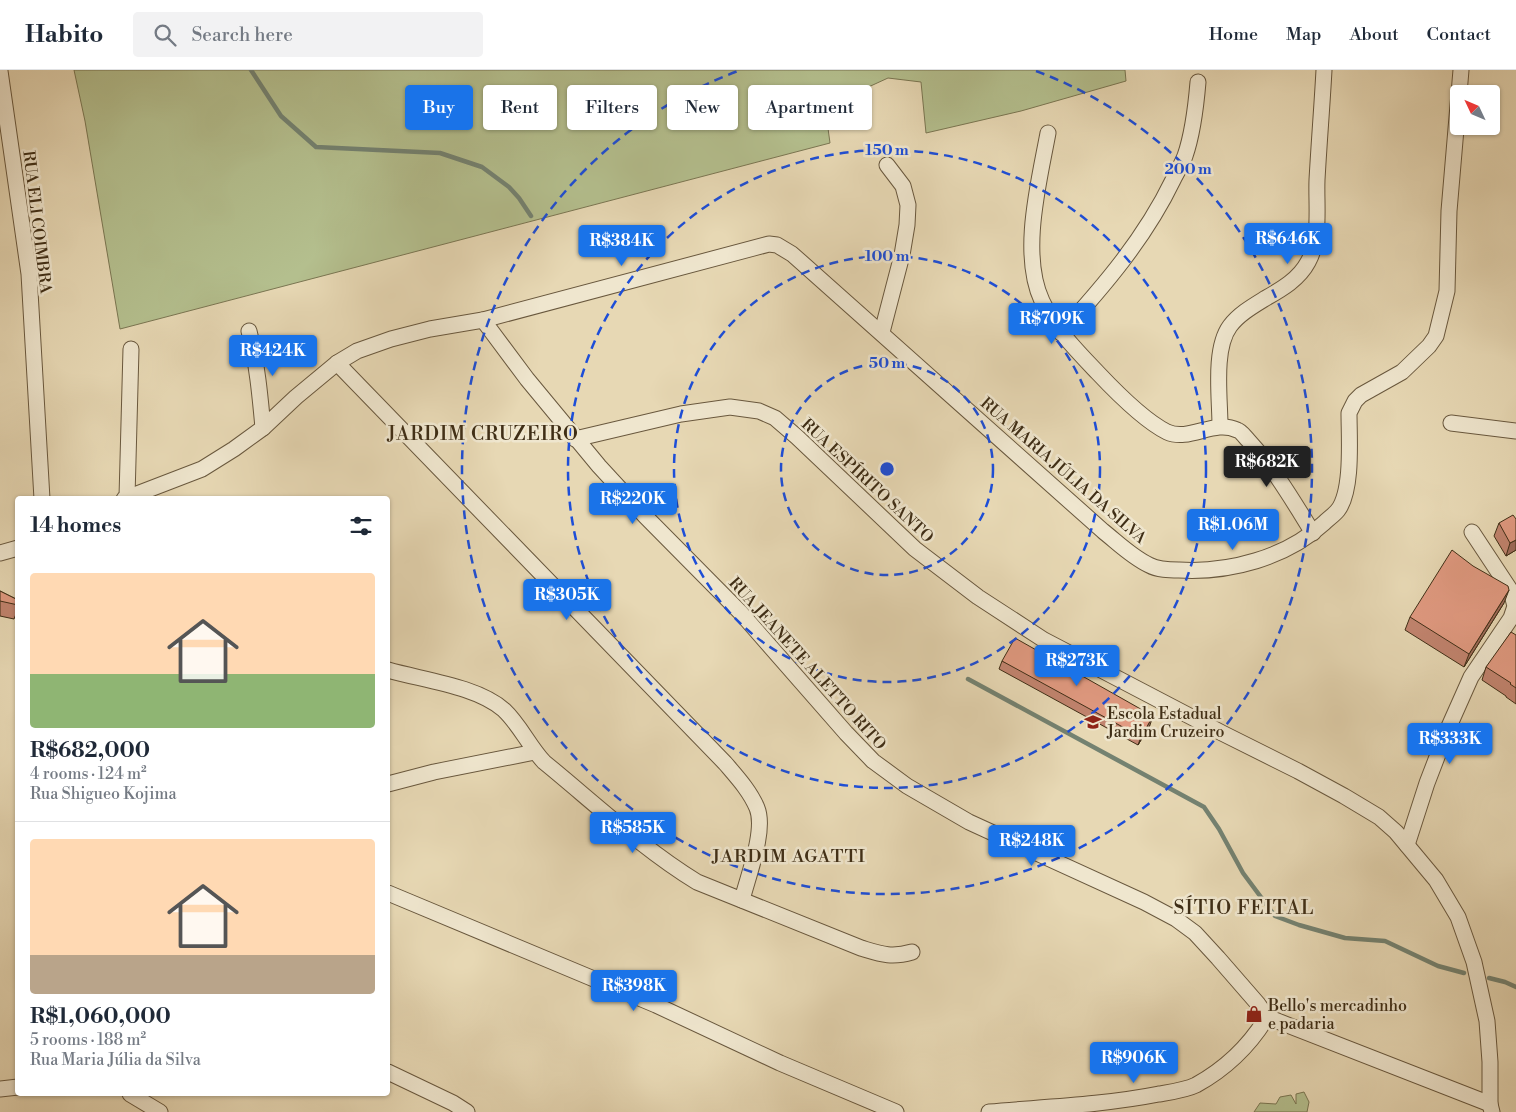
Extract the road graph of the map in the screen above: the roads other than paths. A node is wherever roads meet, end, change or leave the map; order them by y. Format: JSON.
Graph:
{"nodes":[{"id":1,"x":1324,"y":70,"type":"edge"},
{"id":2,"x":1461,"y":70,"type":"edge"},
{"id":3,"x":0,"y":71,"type":"edge"},
{"id":4,"x":1198,"y":82,"type":"dead end"},
{"id":5,"x":2,"y":102,"type":"edge"},
{"id":6,"x":1048,"y":133,"type":"dead end"},
{"id":7,"x":887,"y":165,"type":"dead end"},
{"id":8,"x":483,"y":320,"type":"junction"},
{"id":9,"x":249,"y":331,"type":"dead end"},
{"id":10,"x":882,"y":332,"type":"junction"},
{"id":11,"x":1061,"y":332,"type":"junction"},
{"id":12,"x":131,"y":349,"type":"dead end"},
{"id":13,"x":337,"y":363,"type":"junction"},
{"id":14,"x":1451,"y":423,"type":"dead end"},
{"id":15,"x":1220,"y":426,"type":"junction"},
{"id":16,"x":263,"y":428,"type":"junction"},
{"id":17,"x":1516,"y":431,"type":"edge"},
{"id":18,"x":576,"y":439,"type":"junction"},
{"id":19,"x":42,"y":496,"type":"edge"},
{"id":20,"x":126,"y":496,"type":"edge"},
{"id":21,"x":132,"y":496,"type":"edge"},
{"id":22,"x":1472,"y":532,"type":"dead end"},
{"id":23,"x":1314,"y":533,"type":"junction"},
{"id":24,"x":15,"y":549,"type":"edge"},
{"id":25,"x":0,"y":553,"type":"edge"},
{"id":26,"x":390,"y":670,"type":"edge"},
{"id":27,"x":534,"y":752,"type":"junction"},
{"id":28,"x":390,"y":783,"type":"edge"},
{"id":29,"x":1407,"y":844,"type":"junction"},
{"id":30,"x":390,"y":894,"type":"edge"},
{"id":31,"x":742,"y":900,"type":"junction"},
{"id":32,"x":912,"y":952,"type":"dead end"},
{"id":33,"x":1267,"y":1017,"type":"junction"},
{"id":34,"x":390,"y":1073,"type":"edge"},
{"id":35,"x":15,"y":1087,"type":"edge"},
{"id":36,"x":0,"y":1089,"type":"edge"},
{"id":37,"x":133,"y":1096,"type":"edge"},
{"id":38,"x":1491,"y":1108,"type":"edge"},
{"id":39,"x":891,"y":1111,"type":"edge"},
{"id":40,"x":160,"y":1112,"type":"edge"},
{"id":41,"x":467,"y":1112,"type":"edge"},
{"id":42,"x":989,"y":1112,"type":"edge"}],
"edges":[{"from":1,"to":15,"type":"street"},
{"from":2,"to":23,"type":"street","name":"RUA MARIA JÚLIA DA SILVA"},
{"from":3,"to":5,"type":"street","name":"RUA ELI COIMBRA"},
{"from":4,"to":11,"type":"street"},
{"from":5,"to":19,"type":"street","name":"RUA ELI COIMBRA"},
{"from":6,"to":11,"type":"street"},
{"from":7,"to":10,"type":"street"},
{"from":8,"to":10,"type":"street","name":"RUA MARIA JÚLIA DA SILVA"},
{"from":8,"to":13,"type":"street","name":"RUA MARIA JÚLIA DA SILVA"},
{"from":8,"to":18,"type":"street","name":"RUA JEANETE ALETTO RITO"},
{"from":9,"to":16,"type":"street"},
{"from":10,"to":23,"type":"street","name":"RUA MARIA JÚLIA DA SILVA"},
{"from":11,"to":15,"type":"street"},
{"from":12,"to":20,"type":"street"},
{"from":13,"to":16,"type":"street","name":"RUA MARIA JÚLIA DA SILVA"},
{"from":13,"to":31,"type":"street"},
{"from":14,"to":17,"type":"street"},
{"from":15,"to":23,"type":"street"},
{"from":16,"to":21,"type":"street","name":"RUA MARIA JÚLIA DA SILVA"},
{"from":18,"to":29,"type":"street","name":"RUA ESPÍRITO SANTO"},
{"from":18,"to":33,"type":"street","name":"RUA JEANETE ALETTO RITO"},
{"from":22,"to":29,"type":"street"},
{"from":24,"to":25,"type":"street"},
{"from":26,"to":27,"type":"street"},
{"from":27,"to":28,"type":"street"},
{"from":27,"to":31,"type":"street"},
{"from":29,"to":38,"type":"street","name":"RUA ESPÍRITO SANTO"},
{"from":30,"to":39,"type":"street"},
{"from":31,"to":32,"type":"street"},
{"from":33,"to":38,"type":"street"},
{"from":33,"to":42,"type":"street"},
{"from":34,"to":41,"type":"street"},
{"from":35,"to":36,"type":"street"},
{"from":37,"to":40,"type":"street"}]}
